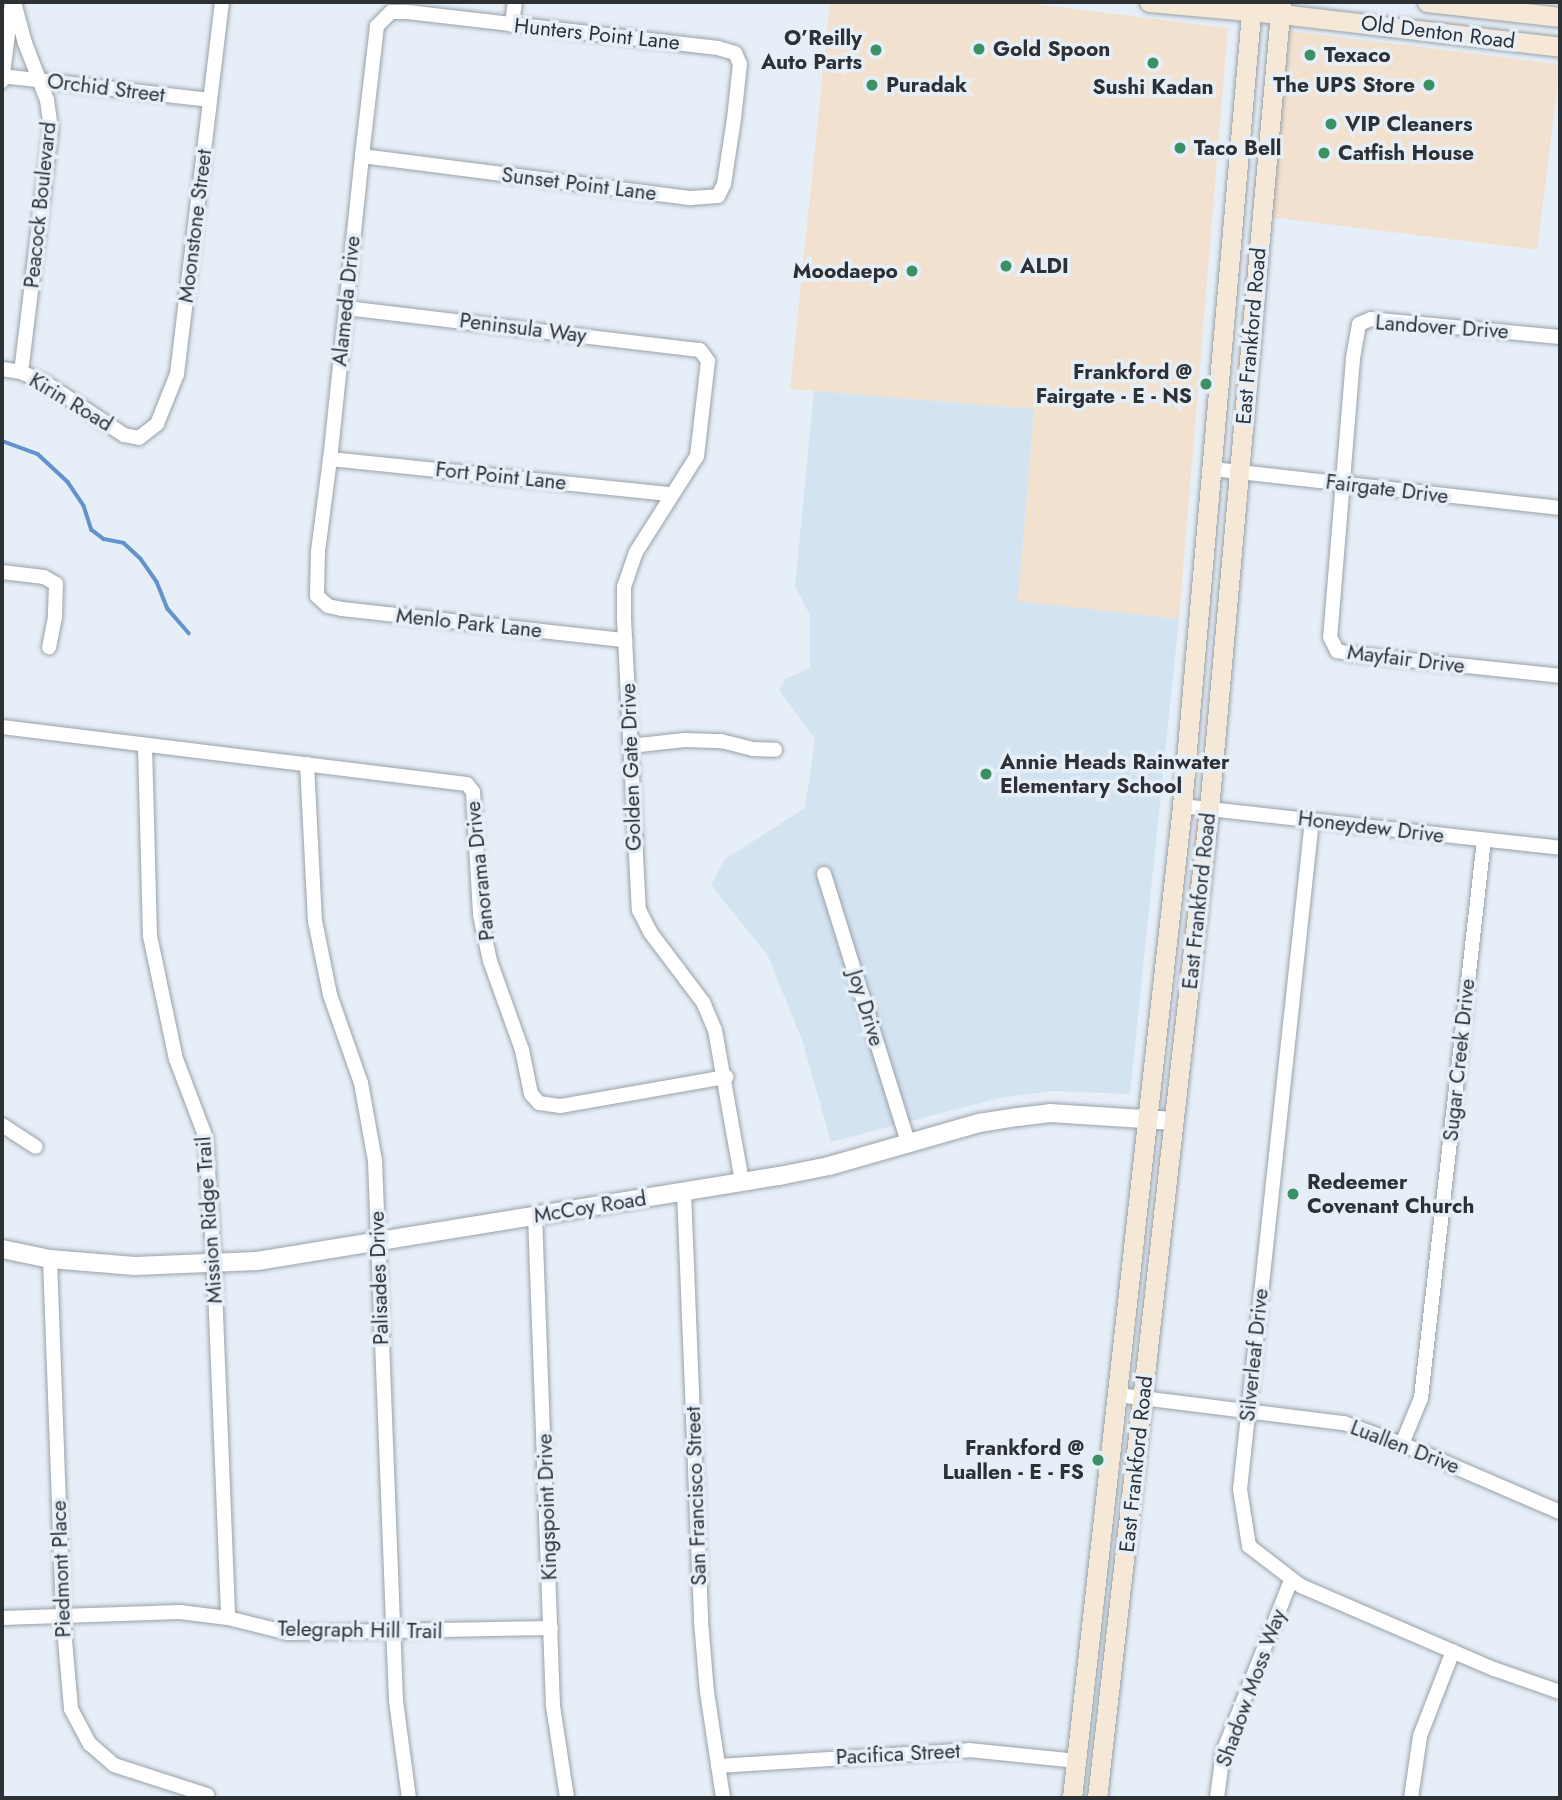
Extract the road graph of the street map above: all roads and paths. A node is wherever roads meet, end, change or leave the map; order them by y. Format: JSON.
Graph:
{"nodes":[{"id":1,"x":13,"y":2,"type":"edge"},
{"id":2,"x":222,"y":2,"type":"edge"},
{"id":3,"x":515,"y":2,"type":"edge"},
{"id":4,"x":1149,"y":2,"type":"edge"},
{"id":5,"x":1427,"y":2,"type":"edge"},
{"id":6,"x":1251,"y":7,"type":"edge"},
{"id":7,"x":1281,"y":8,"type":"edge"},
{"id":8,"x":391,"y":12,"type":"joint"},
{"id":9,"x":1535,"y":14,"type":"junction"},
{"id":10,"x":1560,"y":17,"type":"edge"},
{"id":11,"x":512,"y":25,"type":"junction"},
{"id":12,"x":1532,"y":44,"type":"junction"},
{"id":13,"x":1560,"y":47,"type":"edge"},
{"id":14,"x":2,"y":76,"type":"edge"},
{"id":15,"x":40,"y":80,"type":"junction"},
{"id":16,"x":2,"y":81,"type":"edge"},
{"id":17,"x":209,"y":100,"type":"junction"},
{"id":18,"x":734,"y":119,"type":"joint"},
{"id":19,"x":362,"y":156,"type":"junction"},
{"id":20,"x":1237,"y":199,"type":"junction"},
{"id":21,"x":1262,"y":203,"type":"junction"},
{"id":22,"x":346,"y":307,"type":"junction"},
{"id":23,"x":1560,"y":337,"type":"edge"},
{"id":24,"x":700,"y":350,"type":"joint"},
{"id":25,"x":2,"y":369,"type":"edge"},
{"id":26,"x":21,"y":372,"type":"junction"},
{"id":27,"x":139,"y":438,"type":"joint"},
{"id":28,"x":330,"y":459,"type":"junction"},
{"id":29,"x":1213,"y":469,"type":"junction"},
{"id":30,"x":1239,"y":471,"type":"junction"},
{"id":31,"x":1342,"y":484,"type":"junction"},
{"id":32,"x":671,"y":494,"type":"junction"},
{"id":33,"x":1560,"y":508,"type":"edge"},
{"id":34,"x":2,"y":572,"type":"edge"},
{"id":35,"x":317,"y":596,"type":"joint"},
{"id":36,"x":625,"y":640,"type":"junction"},
{"id":37,"x":49,"y":647,"type":"dead end"},
{"id":38,"x":1560,"y":677,"type":"edge"},
{"id":39,"x":2,"y":727,"type":"edge"},
{"id":40,"x":145,"y":745,"type":"junction"},
{"id":41,"x":630,"y":746,"type":"junction"},
{"id":42,"x":775,"y":750,"type":"dead end"},
{"id":43,"x":307,"y":764,"type":"junction"},
{"id":44,"x":1182,"y":806,"type":"junction"},
{"id":45,"x":1209,"y":809,"type":"junction"},
{"id":46,"x":1312,"y":820,"type":"junction"},
{"id":47,"x":1484,"y":840,"type":"junction"},
{"id":48,"x":1560,"y":848,"type":"edge"},
{"id":49,"x":824,"y":874,"type":"dead end"},
{"id":50,"x":726,"y":1077,"type":"junction"},
{"id":51,"x":1149,"y":1120,"type":"junction"},
{"id":52,"x":1174,"y":1121,"type":"junction"},
{"id":53,"x":2,"y":1125,"type":"edge"},
{"id":54,"x":908,"y":1142,"type":"junction"},
{"id":55,"x":36,"y":1147,"type":"dead end"},
{"id":56,"x":742,"y":1182,"type":"junction"},
{"id":57,"x":684,"y":1192,"type":"junction"},
{"id":58,"x":536,"y":1215,"type":"junction"},
{"id":59,"x":378,"y":1240,"type":"junction"},
{"id":60,"x":2,"y":1249,"type":"edge"},
{"id":61,"x":50,"y":1259,"type":"junction"},
{"id":62,"x":214,"y":1264,"type":"junction"},
{"id":63,"x":1118,"y":1395,"type":"junction"},
{"id":64,"x":1143,"y":1398,"type":"junction"},
{"id":65,"x":1247,"y":1410,"type":"junction"},
{"id":66,"x":1402,"y":1444,"type":"junction"},
{"id":67,"x":1560,"y":1512,"type":"edge"},
{"id":68,"x":1292,"y":1580,"type":"junction"},
{"id":69,"x":63,"y":1617,"type":"junction"},
{"id":70,"x":2,"y":1618,"type":"edge"},
{"id":71,"x":228,"y":1618,"type":"junction"},
{"id":72,"x":551,"y":1628,"type":"junction"},
{"id":73,"x":393,"y":1629,"type":"junction"},
{"id":74,"x":1453,"y":1651,"type":"junction"},
{"id":75,"x":1560,"y":1692,"type":"edge"},
{"id":76,"x":1077,"y":1761,"type":"junction"},
{"id":77,"x":718,"y":1766,"type":"junction"},
{"id":78,"x":207,"y":1795,"type":"dead end"},
{"id":79,"x":410,"y":1798,"type":"edge"},
{"id":80,"x":567,"y":1798,"type":"edge"},
{"id":81,"x":723,"y":1798,"type":"edge"},
{"id":82,"x":1073,"y":1798,"type":"edge"},
{"id":83,"x":1097,"y":1798,"type":"edge"},
{"id":84,"x":1217,"y":1798,"type":"edge"},
{"id":85,"x":1411,"y":1798,"type":"edge"}],
"edges":[{"from":1,"to":14,"type":"street","name":"Peacock Boulevard"},
{"from":1,"to":15,"type":"street","name":"Peacock Boulevard"},
{"from":2,"to":17,"type":"street","name":"Moonstone Street"},
{"from":3,"to":11,"type":"street"},
{"from":4,"to":6,"type":"main road","name":"Old Denton Road"},
{"from":5,"to":9,"type":"main road","name":"Old Denton Road"},
{"from":6,"to":7,"type":"main road","name":"Old Denton Road"},
{"from":6,"to":20,"type":"main road","name":"East Frankford Road"},
{"from":7,"to":12,"type":"main road","name":"Old Denton Road"},
{"from":7,"to":21,"type":"main road","name":"East Frankford Road"},
{"from":8,"to":11,"type":"street","name":"Hunters Point Lane"},
{"from":8,"to":19,"type":"street","name":"Alameda Drive"},
{"from":9,"to":10,"type":"main road","name":"Old Denton Road"},
{"from":9,"to":12,"type":"main road"},
{"from":11,"to":18,"type":"street","name":"Hunters Point Lane"},
{"from":12,"to":13,"type":"main road","name":"Old Denton Road"},
{"from":14,"to":15,"type":"street","name":"Orchid Street"},
{"from":14,"to":16,"type":"street","name":"Peacock Boulevard"},
{"from":15,"to":17,"type":"street","name":"Orchid Street"},
{"from":15,"to":26,"type":"street","name":"Peacock Boulevard"},
{"from":17,"to":27,"type":"street","name":"Moonstone Street"},
{"from":18,"to":19,"type":"street","name":"Sunset Point Lane"},
{"from":19,"to":22,"type":"street","name":"Alameda Drive"},
{"from":20,"to":21,"type":"main road"},
{"from":20,"to":29,"type":"main road","name":"East Frankford Road"},
{"from":21,"to":30,"type":"main road","name":"East Frankford Road"},
{"from":22,"to":24,"type":"street","name":"Peninsula Way"},
{"from":22,"to":28,"type":"street","name":"Alameda Drive"},
{"from":23,"to":31,"type":"street","name":"Landover Drive"},
{"from":24,"to":32,"type":"street","name":"Golden Gate Drive"},
{"from":25,"to":26,"type":"street","name":"Kirin Road"},
{"from":26,"to":27,"type":"street","name":"Kirin Road"},
{"from":28,"to":32,"type":"street","name":"Fort Point Lane"},
{"from":28,"to":35,"type":"street","name":"Alameda Drive"},
{"from":29,"to":30,"type":"street","name":"Fairgate Drive"},
{"from":29,"to":44,"type":"main road","name":"East Frankford Road"},
{"from":30,"to":31,"type":"street","name":"Fairgate Drive"},
{"from":30,"to":45,"type":"main road","name":"East Frankford Road"},
{"from":31,"to":33,"type":"street","name":"Fairgate Drive"},
{"from":31,"to":38,"type":"street","name":"Mayfair Drive"},
{"from":32,"to":36,"type":"street","name":"Golden Gate Drive"},
{"from":34,"to":37,"type":"street"},
{"from":35,"to":36,"type":"street","name":"Menlo Park Lane"},
{"from":36,"to":41,"type":"street","name":"Golden Gate Drive"},
{"from":39,"to":40,"type":"street","name":"Panorama Drive"},
{"from":40,"to":43,"type":"street","name":"Panorama Drive"},
{"from":40,"to":62,"type":"street","name":"Mission Ridge Trail"},
{"from":41,"to":42,"type":"street"},
{"from":41,"to":50,"type":"street","name":"Golden Gate Drive"},
{"from":43,"to":50,"type":"street","name":"Panorama Drive"},
{"from":43,"to":59,"type":"street","name":"Palisades Drive"},
{"from":44,"to":45,"type":"street","name":"Honeydew Drive"},
{"from":44,"to":51,"type":"main road","name":"East Frankford Road"},
{"from":45,"to":46,"type":"street","name":"Honeydew Drive"},
{"from":45,"to":52,"type":"main road","name":"East Frankford Road"},
{"from":46,"to":47,"type":"street","name":"Honeydew Drive"},
{"from":46,"to":65,"type":"street","name":"Silverleaf Drive"},
{"from":47,"to":48,"type":"street","name":"Honeydew Drive"},
{"from":47,"to":66,"type":"street","name":"Sugar Creek Drive"},
{"from":49,"to":54,"type":"street","name":"Joy Drive"},
{"from":50,"to":56,"type":"street","name":"Golden Gate Drive"},
{"from":51,"to":52,"type":"street","name":"McCoy Road"},
{"from":51,"to":54,"type":"street","name":"McCoy Road"},
{"from":51,"to":63,"type":"main road","name":"East Frankford Road"},
{"from":52,"to":64,"type":"main road","name":"East Frankford Road"},
{"from":53,"to":55,"type":"street"},
{"from":54,"to":56,"type":"street","name":"McCoy Road"},
{"from":56,"to":57,"type":"street","name":"McCoy Road"},
{"from":57,"to":58,"type":"street","name":"McCoy Road"},
{"from":57,"to":77,"type":"street","name":"San Francisco Street"},
{"from":58,"to":59,"type":"street","name":"McCoy Road"},
{"from":58,"to":72,"type":"street","name":"Kingspoint Drive"},
{"from":59,"to":62,"type":"street","name":"McCoy Road"},
{"from":59,"to":73,"type":"street","name":"Palisades Drive"},
{"from":60,"to":61,"type":"street","name":"McCoy Road"},
{"from":61,"to":62,"type":"street","name":"McCoy Road"},
{"from":61,"to":69,"type":"street","name":"Piedmont Place"},
{"from":62,"to":71,"type":"street","name":"Mission Ridge Trail"},
{"from":63,"to":64,"type":"street","name":"Luallen Drive"},
{"from":63,"to":76,"type":"main road","name":"East Frankford Road"},
{"from":64,"to":65,"type":"street","name":"Luallen Drive"},
{"from":64,"to":83,"type":"main road","name":"East Frankford Road"},
{"from":65,"to":66,"type":"street","name":"Luallen Drive"},
{"from":65,"to":68,"type":"street","name":"Silverleaf Drive"},
{"from":66,"to":67,"type":"street","name":"Luallen Drive"},
{"from":68,"to":74,"type":"street","name":"Silverleaf Drive"},
{"from":68,"to":84,"type":"street","name":"Shadow Moss Way"},
{"from":69,"to":70,"type":"street","name":"Telegraph Hill Trail"},
{"from":69,"to":71,"type":"street","name":"Telegraph Hill Trail"},
{"from":69,"to":78,"type":"street","name":"Piedmont Place"},
{"from":71,"to":73,"type":"street","name":"Telegraph Hill Trail"},
{"from":72,"to":73,"type":"street","name":"Telegraph Hill Trail"},
{"from":72,"to":80,"type":"street","name":"Kingspoint Drive"},
{"from":73,"to":79,"type":"street","name":"Palisades Drive"},
{"from":74,"to":75,"type":"street","name":"Silverleaf Drive"},
{"from":74,"to":85,"type":"street"},
{"from":76,"to":77,"type":"street","name":"Pacifica Street"},
{"from":76,"to":82,"type":"main road","name":"East Frankford Road"},
{"from":77,"to":81,"type":"street","name":"San Francisco Street"}]}
